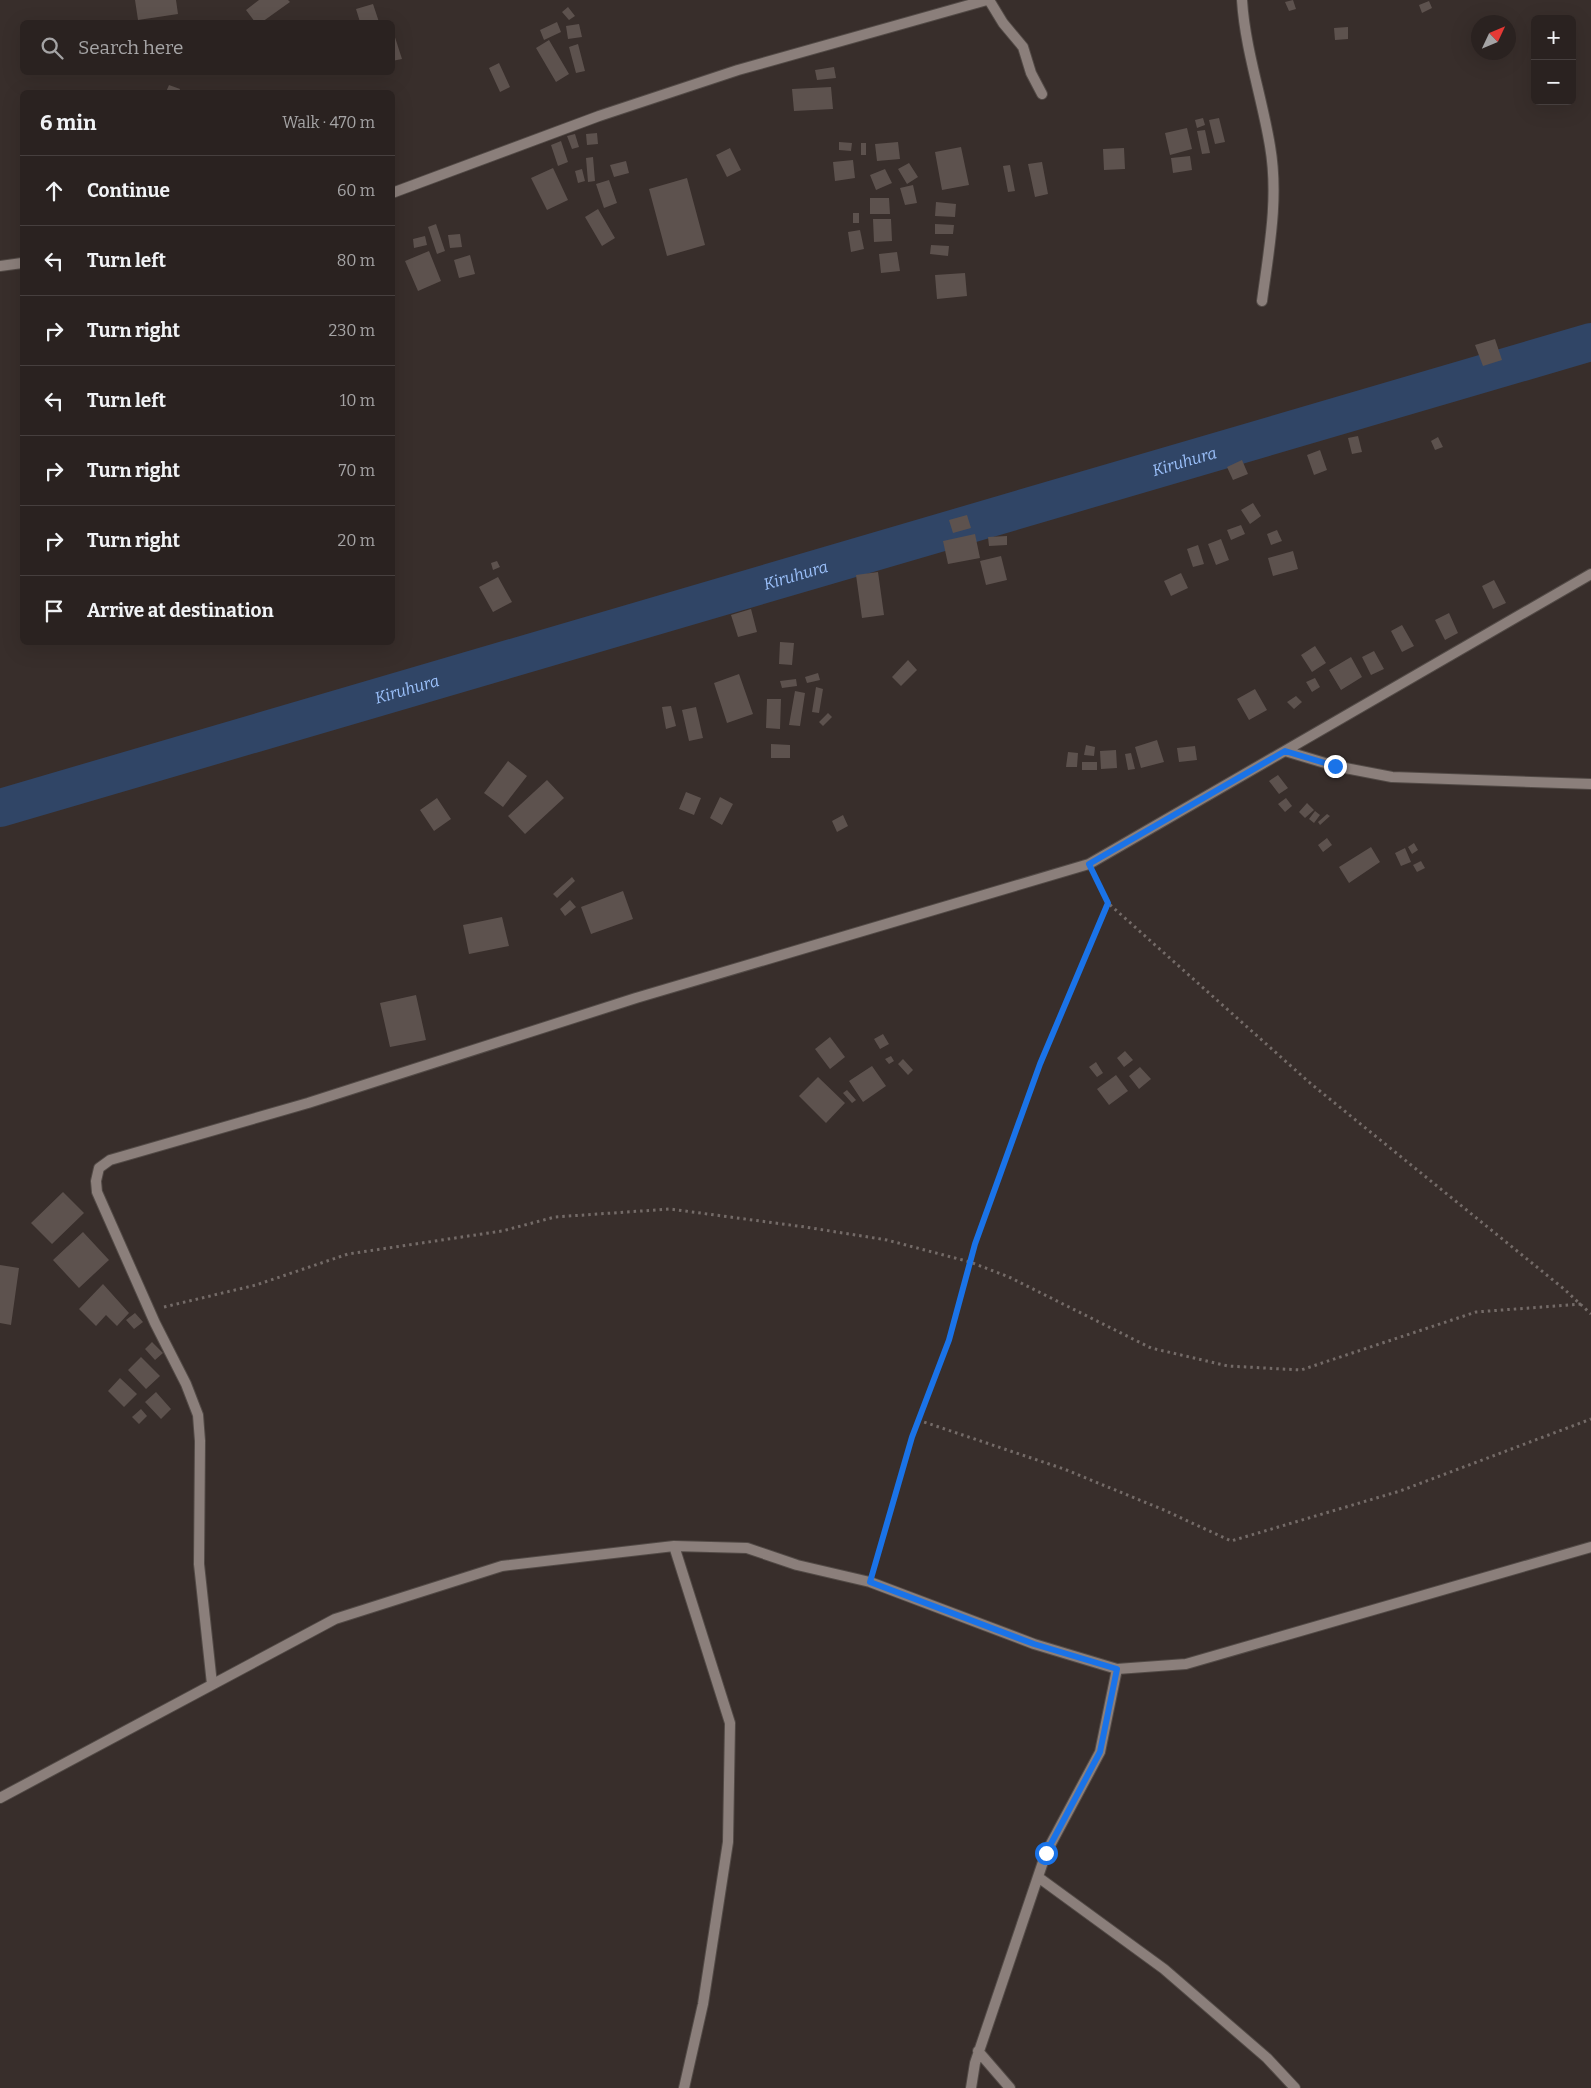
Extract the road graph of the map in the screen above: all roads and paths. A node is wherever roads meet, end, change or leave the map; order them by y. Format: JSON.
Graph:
{"nodes":[{"id":1,"x":1242,"y":0,"type":"edge"},
{"id":2,"x":983,"y":1,"type":"edge"},
{"id":3,"x":1042,"y":94,"type":"dead end"},
{"id":4,"x":395,"y":192,"type":"edge"},
{"id":5,"x":20,"y":263,"type":"edge"},
{"id":6,"x":0,"y":266,"type":"edge"},
{"id":7,"x":1262,"y":301,"type":"dead end"},
{"id":8,"x":1591,"y":574,"type":"edge"},
{"id":9,"x":1285,"y":751,"type":"junction"},
{"id":10,"x":1591,"y":784,"type":"edge"},
{"id":11,"x":1089,"y":864,"type":"junction"},
{"id":12,"x":1108,"y":903,"type":"junction"},
{"id":13,"x":970,"y":1262,"type":"junction"},
{"id":14,"x":1581,"y":1304,"type":"junction"},
{"id":15,"x":150,"y":1310,"type":"junction"},
{"id":16,"x":1591,"y":1314,"type":"edge"},
{"id":17,"x":1591,"y":1419,"type":"edge"},
{"id":18,"x":918,"y":1420,"type":"junction"},
{"id":19,"x":674,"y":1546,"type":"junction"},
{"id":20,"x":1591,"y":1547,"type":"edge"},
{"id":21,"x":870,"y":1582,"type":"junction"},
{"id":22,"x":1117,"y":1669,"type":"junction"},
{"id":23,"x":212,"y":1684,"type":"junction"},
{"id":24,"x":0,"y":1798,"type":"edge"},
{"id":25,"x":1038,"y":1876,"type":"junction"},
{"id":26,"x":978,"y":2051,"type":"junction"},
{"id":27,"x":684,"y":2088,"type":"edge"},
{"id":28,"x":971,"y":2088,"type":"edge"},
{"id":29,"x":1010,"y":2088,"type":"edge"},
{"id":30,"x":1295,"y":2088,"type":"edge"}],
"edges":[{"from":1,"to":7,"type":"street"},
{"from":2,"to":3,"type":"street"},
{"from":2,"to":4,"type":"street"},
{"from":5,"to":6,"type":"street"},
{"from":8,"to":9,"type":"street"},
{"from":9,"to":10,"type":"street"},
{"from":9,"to":11,"type":"street"},
{"from":11,"to":12,"type":"path"},
{"from":11,"to":15,"type":"street"},
{"from":12,"to":13,"type":"path"},
{"from":12,"to":14,"type":"path"},
{"from":13,"to":14,"type":"path"},
{"from":13,"to":15,"type":"path"},
{"from":13,"to":18,"type":"path"},
{"from":14,"to":16,"type":"path"},
{"from":15,"to":23,"type":"street"},
{"from":17,"to":18,"type":"path"},
{"from":18,"to":21,"type":"path"},
{"from":19,"to":21,"type":"street"},
{"from":19,"to":23,"type":"street"},
{"from":19,"to":27,"type":"street"},
{"from":20,"to":22,"type":"street"},
{"from":21,"to":22,"type":"street"},
{"from":22,"to":25,"type":"street"},
{"from":23,"to":24,"type":"street"},
{"from":25,"to":26,"type":"street"},
{"from":25,"to":30,"type":"street"},
{"from":26,"to":28,"type":"street"},
{"from":26,"to":29,"type":"street"}]}
